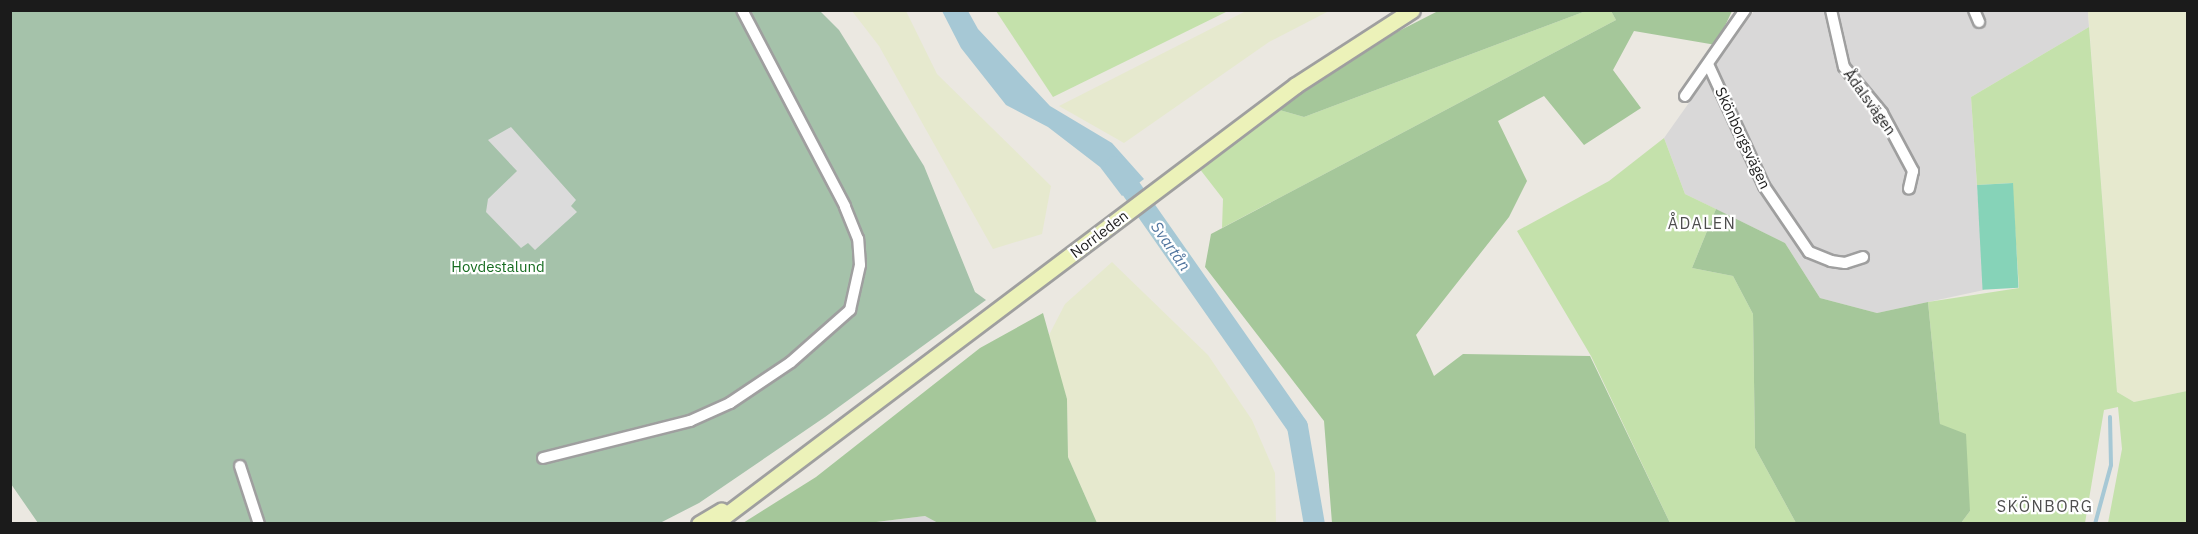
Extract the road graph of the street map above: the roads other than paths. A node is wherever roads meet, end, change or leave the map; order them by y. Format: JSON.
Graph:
{"nodes":[{"id":1,"x":742,"y":10,"type":"edge"},
{"id":2,"x":1412,"y":10,"type":"edge"},
{"id":3,"x":1745,"y":10,"type":"edge"},
{"id":4,"x":1831,"y":10,"type":"edge"},
{"id":5,"x":1974,"y":10,"type":"edge"},
{"id":6,"x":1979,"y":22,"type":"dead end"},
{"id":7,"x":1708,"y":64,"type":"junction"},
{"id":8,"x":1685,"y":96,"type":"dead end"},
{"id":9,"x":1909,"y":189,"type":"dead end"},
{"id":10,"x":1863,"y":257,"type":"dead end"},
{"id":11,"x":543,"y":458,"type":"dead end"},
{"id":12,"x":240,"y":466,"type":"dead end"},
{"id":13,"x":792,"y":467,"type":"junction"},
{"id":14,"x":260,"y":524,"type":"edge"},
{"id":15,"x":699,"y":524,"type":"edge"},
{"id":16,"x":714,"y":524,"type":"edge"}],
"edges":[{"from":1,"to":11,"type":"street"},
{"from":2,"to":13,"type":"main road","name":"Norrleden"},
{"from":3,"to":7,"type":"street","name":"Skönborgsvägen"},
{"from":4,"to":9,"type":"street","name":"Ådalsvägen"},
{"from":5,"to":6,"type":"street"},
{"from":7,"to":8,"type":"street","name":"Skönborgsvägen"},
{"from":7,"to":10,"type":"street","name":"Skönborgsvägen"},
{"from":12,"to":14,"type":"street"},
{"from":13,"to":15,"type":"main road","name":"Norrleden"},
{"from":13,"to":16,"type":"main road","name":"Norrleden"}]}
